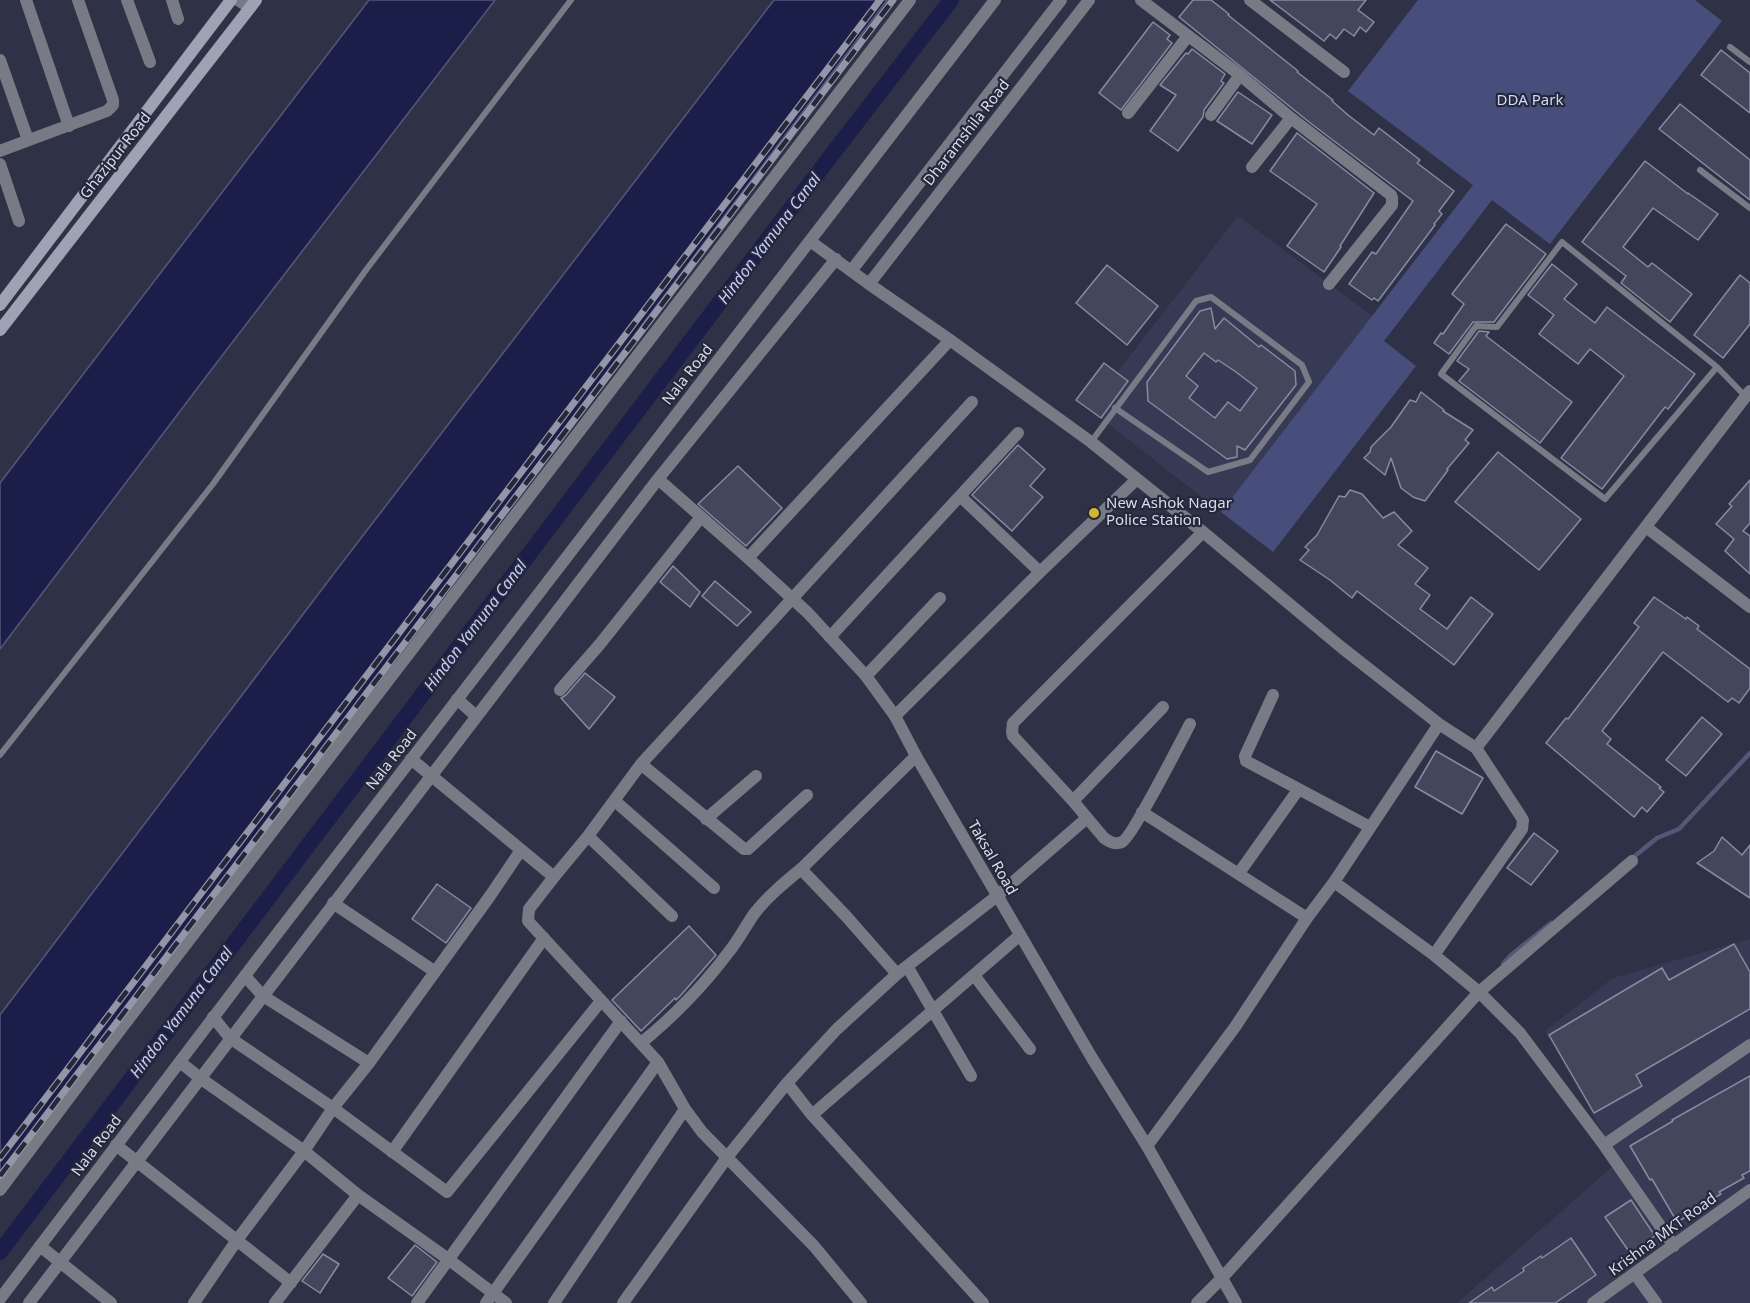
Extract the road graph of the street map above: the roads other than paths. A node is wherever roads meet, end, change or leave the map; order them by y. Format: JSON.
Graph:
{"nodes":[{"id":1,"x":26,"y":0,"type":"edge"},
{"id":2,"x":78,"y":0,"type":"edge"},
{"id":3,"x":127,"y":0,"type":"edge"},
{"id":4,"x":172,"y":0,"type":"edge"},
{"id":5,"x":231,"y":0,"type":"edge"},
{"id":6,"x":238,"y":0,"type":"edge"},
{"id":7,"x":571,"y":0,"type":"edge"},
{"id":8,"x":910,"y":0,"type":"edge"},
{"id":9,"x":995,"y":0,"type":"edge"},
{"id":10,"x":1061,"y":0,"type":"edge"},
{"id":11,"x":1089,"y":0,"type":"edge"},
{"id":12,"x":1142,"y":0,"type":"edge"},
{"id":13,"x":1250,"y":0,"type":"edge"},
{"id":14,"x":253,"y":4,"type":"edge"},
{"id":15,"x":178,"y":19,"type":"dead end"},
{"id":16,"x":1188,"y":36,"type":"junction"},
{"id":17,"x":1730,"y":47,"type":"dead end"},
{"id":18,"x":0,"y":60,"type":"edge"},
{"id":19,"x":150,"y":62,"type":"dead end"},
{"id":20,"x":1750,"y":62,"type":"edge"},
{"id":21,"x":1344,"y":72,"type":"dead end"},
{"id":22,"x":1240,"y":75,"type":"junction"},
{"id":23,"x":1128,"y":113,"type":"dead end"},
{"id":24,"x":1210,"y":115,"type":"dead end"},
{"id":25,"x":1291,"y":118,"type":"junction"},
{"id":26,"x":69,"y":126,"type":"junction"},
{"id":27,"x":28,"y":140,"type":"junction"},
{"id":28,"x":0,"y":151,"type":"edge"},
{"id":29,"x":0,"y":164,"type":"edge"},
{"id":30,"x":1252,"y":167,"type":"dead end"},
{"id":31,"x":1701,"y":170,"type":"dead end"},
{"id":32,"x":1750,"y":208,"type":"edge"},
{"id":33,"x":20,"y":221,"type":"dead end"},
{"id":34,"x":810,"y":241,"type":"junction"},
{"id":35,"x":836,"y":260,"type":"junction"},
{"id":36,"x":851,"y":271,"type":"junction"},
{"id":37,"x":869,"y":284,"type":"junction"},
{"id":38,"x":1329,"y":284,"type":"dead end"},
{"id":39,"x":0,"y":305,"type":"edge"},
{"id":40,"x":0,"y":330,"type":"edge"},
{"id":41,"x":950,"y":340,"type":"junction"},
{"id":42,"x":1717,"y":367,"type":"junction"},
{"id":43,"x":1748,"y":394,"type":"edge"},
{"id":44,"x":972,"y":402,"type":"dead end"},
{"id":45,"x":1115,"y":408,"type":"junction"},
{"id":46,"x":1018,"y":433,"type":"dead end"},
{"id":47,"x":1091,"y":442,"type":"junction"},
{"id":48,"x":658,"y":479,"type":"junction"},
{"id":49,"x":1136,"y":480,"type":"junction"},
{"id":50,"x":960,"y":496,"type":"junction"},
{"id":51,"x":701,"y":517,"type":"junction"},
{"id":52,"x":1646,"y":527,"type":"junction"},
{"id":53,"x":1203,"y":532,"type":"junction"},
{"id":54,"x":748,"y":558,"type":"junction"},
{"id":55,"x":1040,"y":572,"type":"junction"},
{"id":56,"x":792,"y":598,"type":"junction"},
{"id":57,"x":940,"y":598,"type":"dead end"},
{"id":58,"x":1750,"y":607,"type":"edge"},
{"id":59,"x":830,"y":637,"type":"junction"},
{"id":60,"x":866,"y":676,"type":"junction"},
{"id":61,"x":560,"y":690,"type":"dead end"},
{"id":62,"x":1273,"y":695,"type":"dead end"},
{"id":63,"x":457,"y":699,"type":"junction"},
{"id":64,"x":1163,"y":707,"type":"dead end"},
{"id":65,"x":476,"y":716,"type":"junction"},
{"id":66,"x":895,"y":716,"type":"junction"},
{"id":67,"x":1439,"y":723,"type":"junction"},
{"id":68,"x":1190,"y":724,"type":"dead end"},
{"id":69,"x":1476,"y":748,"type":"junction"},
{"id":70,"x":0,"y":755,"type":"edge"},
{"id":71,"x":916,"y":756,"type":"junction"},
{"id":72,"x":411,"y":759,"type":"junction"},
{"id":73,"x":641,"y":764,"type":"junction"},
{"id":74,"x":431,"y":775,"type":"junction"},
{"id":75,"x":756,"y":776,"type":"dead end"},
{"id":76,"x":1298,"y":790,"type":"junction"},
{"id":77,"x":807,"y":795,"type":"dead end"},
{"id":78,"x":615,"y":801,"type":"junction"},
{"id":79,"x":1073,"y":801,"type":"junction"},
{"id":80,"x":1142,"y":812,"type":"junction"},
{"id":81,"x":1087,"y":818,"type":"junction"},
{"id":82,"x":706,"y":819,"type":"junction"},
{"id":83,"x":1370,"y":827,"type":"junction"},
{"id":84,"x":588,"y":836,"type":"junction"},
{"id":85,"x":521,"y":850,"type":"junction"},
{"id":86,"x":1632,"y":861,"type":"dead end"},
{"id":87,"x":801,"y":869,"type":"junction"},
{"id":88,"x":1239,"y":873,"type":"junction"},
{"id":89,"x":554,"y":877,"type":"junction"},
{"id":90,"x":1334,"y":882,"type":"junction"},
{"id":91,"x":714,"y":888,"type":"dead end"},
{"id":92,"x":997,"y":896,"type":"junction"},
{"id":93,"x":333,"y":903,"type":"junction"},
{"id":94,"x":672,"y":916,"type":"dead end"},
{"id":95,"x":1307,"y":918,"type":"junction"},
{"id":96,"x":1020,"y":935,"type":"junction"},
{"id":97,"x":544,"y":938,"type":"junction"},
{"id":98,"x":1434,"y":955,"type":"junction"},
{"id":99,"x":907,"y":966,"type":"junction"},
{"id":100,"x":434,"y":971,"type":"junction"},
{"id":101,"x":897,"y":974,"type":"junction"},
{"id":102,"x":974,"y":975,"type":"junction"},
{"id":103,"x":245,"y":976,"type":"junction"},
{"id":104,"x":1479,"y":992,"type":"junction"},
{"id":105,"x":263,"y":996,"type":"junction"},
{"id":106,"x":601,"y":1001,"type":"junction"},
{"id":107,"x":934,"y":1010,"type":"junction"},
{"id":108,"x":213,"y":1017,"type":"junction"},
{"id":109,"x":621,"y":1021,"type":"junction"},
{"id":110,"x":230,"y":1038,"type":"junction"},
{"id":111,"x":641,"y":1043,"type":"junction"},
{"id":112,"x":1750,"y":1045,"type":"edge"},
{"id":113,"x":1030,"y":1049,"type":"dead end"},
{"id":114,"x":180,"y":1062,"type":"junction"},
{"id":115,"x":658,"y":1062,"type":"junction"},
{"id":116,"x":369,"y":1063,"type":"junction"},
{"id":117,"x":971,"y":1076,"type":"dead end"},
{"id":118,"x":200,"y":1078,"type":"junction"},
{"id":119,"x":787,"y":1083,"type":"junction"},
{"id":120,"x":333,"y":1108,"type":"junction"},
{"id":121,"x":685,"y":1109,"type":"junction"},
{"id":122,"x":812,"y":1115,"type":"junction"},
{"id":123,"x":116,"y":1145,"type":"junction"},
{"id":124,"x":1604,"y":1145,"type":"junction"},
{"id":125,"x":1147,"y":1146,"type":"junction"},
{"id":126,"x":304,"y":1151,"type":"junction"},
{"id":127,"x":392,"y":1152,"type":"junction"},
{"id":128,"x":728,"y":1156,"type":"junction"},
{"id":129,"x":136,"y":1162,"type":"junction"},
{"id":130,"x":0,"y":1190,"type":"edge"},
{"id":131,"x":1750,"y":1190,"type":"edge"},
{"id":132,"x":358,"y":1195,"type":"junction"},
{"id":133,"x":237,"y":1240,"type":"junction"},
{"id":134,"x":40,"y":1246,"type":"junction"},
{"id":135,"x":1674,"y":1246,"type":"junction"},
{"id":136,"x":448,"y":1259,"type":"junction"},
{"id":137,"x":60,"y":1262,"type":"junction"},
{"id":138,"x":1635,"y":1274,"type":"junction"},
{"id":139,"x":1222,"y":1278,"type":"junction"},
{"id":140,"x":291,"y":1282,"type":"junction"},
{"id":141,"x":489,"y":1298,"type":"edge"},
{"id":142,"x":0,"y":1299,"type":"edge"},
{"id":143,"x":29,"y":1303,"type":"edge"},
{"id":144,"x":111,"y":1303,"type":"edge"},
{"id":145,"x":194,"y":1303,"type":"edge"},
{"id":146,"x":275,"y":1303,"type":"edge"},
{"id":147,"x":417,"y":1303,"type":"edge"},
{"id":148,"x":506,"y":1303,"type":"edge"},
{"id":149,"x":554,"y":1303,"type":"edge"},
{"id":150,"x":623,"y":1303,"type":"edge"},
{"id":151,"x":861,"y":1303,"type":"edge"},
{"id":152,"x":983,"y":1303,"type":"edge"},
{"id":153,"x":1197,"y":1303,"type":"edge"},
{"id":154,"x":1236,"y":1303,"type":"edge"},
{"id":155,"x":1593,"y":1303,"type":"edge"},
{"id":156,"x":1656,"y":1303,"type":"edge"}],
"edges":[{"from":1,"to":26,"type":"street"},
{"from":2,"to":26,"type":"street"},
{"from":3,"to":19,"type":"street"},
{"from":4,"to":15,"type":"street"},
{"from":5,"to":39,"type":"main road","name":"Ghazipur Road"},
{"from":6,"to":14,"type":"street"},
{"from":7,"to":70,"type":"lane"},
{"from":8,"to":130,"type":"street"},
{"from":9,"to":34,"type":"street","name":"Nala Road"},
{"from":10,"to":36,"type":"street","name":"Dharamshila Road"},
{"from":11,"to":37,"type":"street","name":"Dharamshila Road"},
{"from":12,"to":16,"type":"street"},
{"from":13,"to":21,"type":"street"},
{"from":14,"to":40,"type":"main road","name":"Ghazipur Road"},
{"from":16,"to":22,"type":"street"},
{"from":16,"to":23,"type":"street"},
{"from":17,"to":20,"type":"lane"},
{"from":18,"to":27,"type":"street"},
{"from":22,"to":24,"type":"street"},
{"from":22,"to":25,"type":"street"},
{"from":25,"to":30,"type":"street"},
{"from":25,"to":38,"type":"street"},
{"from":26,"to":27,"type":"street"},
{"from":27,"to":28,"type":"street"},
{"from":29,"to":33,"type":"street"},
{"from":31,"to":32,"type":"lane"},
{"from":34,"to":35,"type":"street"},
{"from":34,"to":63,"type":"street","name":"Nala Road"},
{"from":35,"to":36,"type":"street"},
{"from":35,"to":48,"type":"street"},
{"from":36,"to":37,"type":"street"},
{"from":37,"to":41,"type":"street"},
{"from":41,"to":47,"type":"street"},
{"from":41,"to":54,"type":"street"},
{"from":42,"to":42,"type":"lane"},
{"from":42,"to":43,"type":"lane"},
{"from":43,"to":52,"type":"street"},
{"from":44,"to":56,"type":"street"},
{"from":45,"to":45,"type":"lane"},
{"from":45,"to":47,"type":"lane"},
{"from":46,"to":50,"type":"street"},
{"from":47,"to":49,"type":"street"},
{"from":48,"to":51,"type":"street","name":"Taksal Road"},
{"from":48,"to":65,"type":"street"},
{"from":49,"to":53,"type":"street"},
{"from":49,"to":55,"type":"street"},
{"from":50,"to":55,"type":"street"},
{"from":50,"to":59,"type":"street"},
{"from":51,"to":54,"type":"street","name":"Taksal Road"},
{"from":51,"to":61,"type":"street"},
{"from":52,"to":58,"type":"street"},
{"from":52,"to":69,"type":"street"},
{"from":53,"to":67,"type":"street"},
{"from":53,"to":79,"type":"street"},
{"from":54,"to":56,"type":"street","name":"Taksal Road"},
{"from":55,"to":66,"type":"street"},
{"from":56,"to":59,"type":"street","name":"Taksal Road"},
{"from":56,"to":73,"type":"street"},
{"from":57,"to":60,"type":"street"},
{"from":59,"to":60,"type":"street","name":"Taksal Road"},
{"from":60,"to":66,"type":"street","name":"Taksal Road"},
{"from":62,"to":76,"type":"street"},
{"from":63,"to":65,"type":"street"},
{"from":63,"to":72,"type":"street","name":"Nala Road"},
{"from":64,"to":79,"type":"street"},
{"from":65,"to":74,"type":"street"},
{"from":66,"to":71,"type":"street","name":"Taksal Road"},
{"from":67,"to":69,"type":"street"},
{"from":67,"to":83,"type":"street"},
{"from":68,"to":80,"type":"street"},
{"from":69,"to":98,"type":"street"},
{"from":71,"to":87,"type":"street"},
{"from":71,"to":92,"type":"street","name":"Taksal Road"},
{"from":72,"to":74,"type":"street"},
{"from":72,"to":103,"type":"street","name":"Nala Road"},
{"from":73,"to":78,"type":"street"},
{"from":73,"to":82,"type":"street"},
{"from":74,"to":85,"type":"street"},
{"from":74,"to":93,"type":"street"},
{"from":75,"to":82,"type":"street"},
{"from":76,"to":83,"type":"street"},
{"from":76,"to":88,"type":"street"},
{"from":77,"to":82,"type":"street"},
{"from":78,"to":84,"type":"street"},
{"from":78,"to":91,"type":"street"},
{"from":79,"to":81,"type":"street"},
{"from":80,"to":81,"type":"street"},
{"from":80,"to":88,"type":"street"},
{"from":81,"to":92,"type":"street"},
{"from":83,"to":90,"type":"street"},
{"from":84,"to":89,"type":"street"},
{"from":84,"to":94,"type":"street"},
{"from":85,"to":89,"type":"street"},
{"from":85,"to":100,"type":"street"},
{"from":86,"to":104,"type":"street"},
{"from":87,"to":101,"type":"street"},
{"from":87,"to":111,"type":"street"},
{"from":88,"to":95,"type":"street"},
{"from":89,"to":97,"type":"street"},
{"from":90,"to":95,"type":"street"},
{"from":90,"to":98,"type":"street"},
{"from":92,"to":96,"type":"street","name":"Taksal Road"},
{"from":92,"to":99,"type":"street"},
{"from":93,"to":100,"type":"street"},
{"from":93,"to":105,"type":"street"},
{"from":95,"to":125,"type":"street"},
{"from":96,"to":102,"type":"street"},
{"from":96,"to":125,"type":"street","name":"Taksal Road"},
{"from":97,"to":106,"type":"street"},
{"from":97,"to":127,"type":"street"},
{"from":98,"to":104,"type":"street"},
{"from":99,"to":101,"type":"street"},
{"from":99,"to":107,"type":"street"},
{"from":100,"to":116,"type":"street"},
{"from":101,"to":119,"type":"street"},
{"from":102,"to":107,"type":"street"},
{"from":102,"to":113,"type":"street"},
{"from":103,"to":105,"type":"street"},
{"from":103,"to":108,"type":"street","name":"Nala Road"},
{"from":104,"to":124,"type":"street"},
{"from":104,"to":139,"type":"street"},
{"from":105,"to":110,"type":"street"},
{"from":105,"to":116,"type":"street"},
{"from":106,"to":109,"type":"street"},
{"from":106,"to":127,"type":"street"},
{"from":107,"to":117,"type":"street"},
{"from":107,"to":122,"type":"street"},
{"from":108,"to":110,"type":"street"},
{"from":108,"to":114,"type":"street","name":"Nala Road"},
{"from":109,"to":111,"type":"street"},
{"from":109,"to":136,"type":"street"},
{"from":110,"to":118,"type":"street"},
{"from":110,"to":120,"type":"street"},
{"from":111,"to":115,"type":"street"},
{"from":112,"to":124,"type":"street"},
{"from":114,"to":118,"type":"street"},
{"from":114,"to":123,"type":"street","name":"Nala Road"},
{"from":115,"to":121,"type":"street"},
{"from":115,"to":141,"type":"street"},
{"from":116,"to":120,"type":"street"},
{"from":118,"to":126,"type":"street"},
{"from":118,"to":129,"type":"street"},
{"from":119,"to":122,"type":"street"},
{"from":119,"to":128,"type":"street"},
{"from":120,"to":126,"type":"street"},
{"from":120,"to":127,"type":"street"},
{"from":121,"to":128,"type":"street"},
{"from":121,"to":149,"type":"street"},
{"from":122,"to":152,"type":"street"},
{"from":123,"to":129,"type":"street"},
{"from":123,"to":134,"type":"street","name":"Nala Road"},
{"from":124,"to":135,"type":"street"},
{"from":125,"to":139,"type":"street","name":"Taksal Road"},
{"from":126,"to":132,"type":"street"},
{"from":126,"to":133,"type":"street"},
{"from":128,"to":150,"type":"street"},
{"from":128,"to":151,"type":"street"},
{"from":129,"to":133,"type":"street"},
{"from":129,"to":137,"type":"street"},
{"from":131,"to":135,"type":"street","name":"Krishna MKT Road"},
{"from":132,"to":136,"type":"street"},
{"from":132,"to":140,"type":"street"},
{"from":133,"to":140,"type":"street"},
{"from":133,"to":145,"type":"street"},
{"from":134,"to":137,"type":"street"},
{"from":134,"to":142,"type":"street","name":"Nala Road"},
{"from":135,"to":138,"type":"street","name":"Krishna MKT Road"},
{"from":136,"to":141,"type":"street"},
{"from":136,"to":147,"type":"street"},
{"from":137,"to":143,"type":"street"},
{"from":137,"to":144,"type":"street"},
{"from":138,"to":155,"type":"street","name":"Krishna MKT Road"},
{"from":138,"to":156,"type":"street"},
{"from":139,"to":153,"type":"street"},
{"from":139,"to":154,"type":"street","name":"Taksal Road"},
{"from":140,"to":146,"type":"street"},
{"from":141,"to":148,"type":"street"}]}
